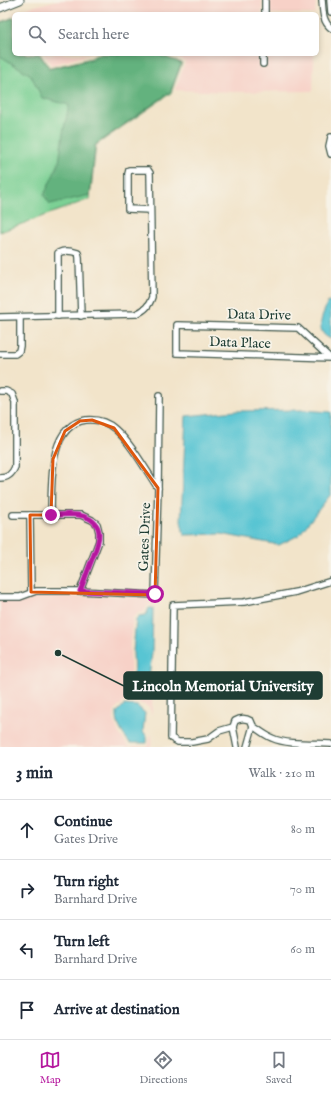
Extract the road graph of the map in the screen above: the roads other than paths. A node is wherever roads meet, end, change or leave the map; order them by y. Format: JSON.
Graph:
{"nodes":[{"id":1,"x":20,"y":0,"type":"edge"},
{"id":2,"x":265,"y":0,"type":"edge"},
{"id":3,"x":322,"y":0,"type":"edge"},
{"id":4,"x":330,"y":0,"type":"edge"},
{"id":5,"x":0,"y":8,"type":"edge"},
{"id":6,"x":265,"y":12,"type":"edge"},
{"id":7,"x":331,"y":12,"type":"edge"},
{"id":8,"x":331,"y":28,"type":"edge"},
{"id":9,"x":263,"y":56,"type":"edge"},
{"id":10,"x":262,"y":64,"type":"dead end"},
{"id":11,"x":331,"y":137,"type":"edge"},
{"id":12,"x":331,"y":154,"type":"edge"},
{"id":13,"x":150,"y":210,"type":"junction"},
{"id":14,"x":58,"y":316,"type":"junction"},
{"id":15,"x":81,"y":316,"type":"junction"},
{"id":16,"x":0,"y":317,"type":"edge"},
{"id":17,"x":20,"y":317,"type":"junction"},
{"id":18,"x":177,"y":325,"type":"joint"},
{"id":19,"x":0,"y":354,"type":"edge"},
{"id":20,"x":330,"y":358,"type":"edge"},
{"id":21,"x":0,"y":391,"type":"edge"},
{"id":22,"x":159,"y":396,"type":"dead end"},
{"id":23,"x":0,"y":478,"type":"edge"},
{"id":24,"x":158,"y":488,"type":"junction"},
{"id":25,"x":13,"y":515,"type":"dead end"},
{"id":26,"x":30,"y":515,"type":"junction"},
{"id":27,"x":51,"y":515,"type":"junction"},
{"id":28,"x":331,"y":581,"type":"edge"},
{"id":29,"x":80,"y":591,"type":"junction"},
{"id":30,"x":31,"y":592,"type":"junction"},
{"id":31,"x":0,"y":597,"type":"edge"},
{"id":32,"x":253,"y":726,"type":"junction"},
{"id":33,"x":233,"y":727,"type":"junction"},
{"id":34,"x":331,"y":744,"type":"edge"},
{"id":35,"x":237,"y":747,"type":"edge"},
{"id":36,"x":247,"y":747,"type":"edge"}],
"edges":[{"from":1,"to":5,"type":"main road"},
{"from":2,"to":6,"type":"street"},
{"from":3,"to":8,"type":"street"},
{"from":4,"to":7,"type":"street"},
{"from":9,"to":10,"type":"street"},
{"from":11,"to":12,"type":"street"},
{"from":13,"to":13,"type":"street"},
{"from":13,"to":15,"type":"street"},
{"from":14,"to":15,"type":"street"},
{"from":14,"to":15,"type":"street"},
{"from":14,"to":17,"type":"street"},
{"from":16,"to":17,"type":"street"},
{"from":17,"to":19,"type":"street"},
{"from":18,"to":20,"type":"street","name":"Data Drive"},
{"from":18,"to":20,"type":"street","name":"Data Place"},
{"from":21,"to":23,"type":"street"},
{"from":22,"to":24,"type":"street","name":"Gates Drive"},
{"from":24,"to":27,"type":"street"},
{"from":24,"to":29,"type":"street","name":"Gates Drive"},
{"from":25,"to":26,"type":"street"},
{"from":26,"to":27,"type":"street"},
{"from":26,"to":30,"type":"street"},
{"from":27,"to":29,"type":"street"},
{"from":28,"to":33,"type":"street"},
{"from":29,"to":30,"type":"street","name":"Gates Drive"},
{"from":30,"to":31,"type":"street","name":"Gates Drive"},
{"from":32,"to":33,"type":"street"},
{"from":32,"to":34,"type":"street"},
{"from":32,"to":36,"type":"street"},
{"from":33,"to":35,"type":"street"}]}
